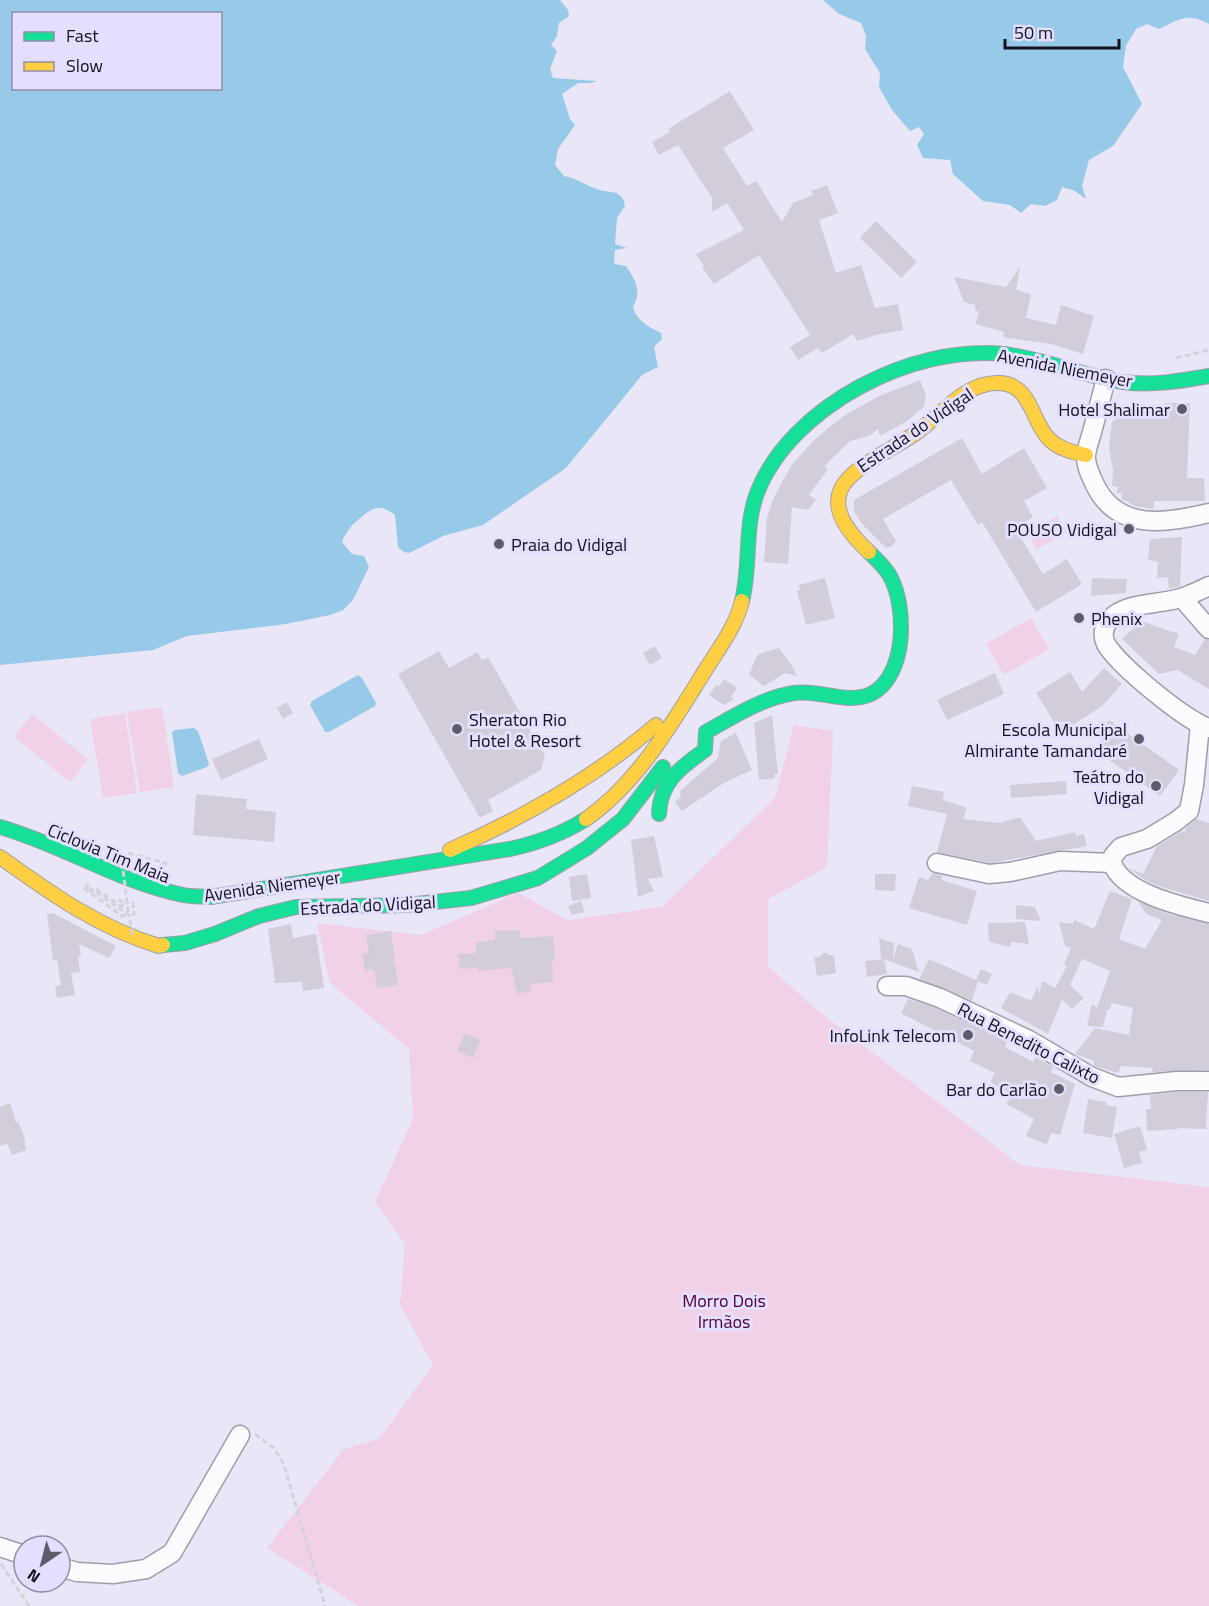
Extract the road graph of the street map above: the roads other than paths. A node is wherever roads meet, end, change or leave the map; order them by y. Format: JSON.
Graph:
{"nodes":[{"id":1,"x":1209,"y":376,"type":"edge"},
{"id":2,"x":1106,"y":379,"type":"junction"},
{"id":3,"x":1086,"y":455,"type":"junction"},
{"id":4,"x":1209,"y":513,"type":"edge"},
{"id":5,"x":1209,"y":586,"type":"edge"},
{"id":6,"x":1182,"y":598,"type":"junction"},
{"id":7,"x":1209,"y":629,"type":"edge"},
{"id":8,"x":691,"y":694,"type":"junction"},
{"id":9,"x":1204,"y":727,"type":"edge"},
{"id":10,"x":706,"y":732,"type":"junction"},
{"id":11,"x":690,"y":743,"type":"dead end"},
{"id":12,"x":670,"y":759,"type":"dead end"},
{"id":13,"x":574,"y":785,"type":"junction"},
{"id":14,"x":618,"y":790,"type":"junction"},
{"id":15,"x":659,"y":814,"type":"dead end"},
{"id":16,"x":0,"y":827,"type":"edge"},
{"id":17,"x":548,"y":839,"type":"junction"},
{"id":18,"x":0,"y":857,"type":"edge"},
{"id":19,"x":937,"y":863,"type":"dead end"},
{"id":20,"x":1112,"y":863,"type":"junction"},
{"id":21,"x":412,"y":866,"type":"junction"},
{"id":22,"x":1209,"y":913,"type":"edge"},
{"id":23,"x":887,"y":986,"type":"dead end"},
{"id":24,"x":1209,"y":1081,"type":"edge"},
{"id":25,"x":240,"y":1435,"type":"road end"},
{"id":26,"x":72,"y":1571,"type":"edge"}],
"edges":[{"from":1,"to":2,"type":"main road","name":"Avenida Niemeyer"},
{"from":2,"to":3,"type":"street"},
{"from":2,"to":8,"type":"main road","name":"Avenida Niemeyer"},
{"from":3,"to":4,"type":"street"},
{"from":3,"to":10,"type":"main road","name":"Estrada do Vidigal"},
{"from":5,"to":6,"type":"street"},
{"from":6,"to":7,"type":"street"},
{"from":6,"to":9,"type":"street"},
{"from":8,"to":13,"type":"main road","name":"Avenida Niemeyer"},
{"from":8,"to":14,"type":"main road","name":"Avenida Niemeyer"},
{"from":9,"to":20,"type":"street"},
{"from":10,"to":11,"type":"main road","name":"Estrada do Vidigal"},
{"from":10,"to":15,"type":"main road"},
{"from":12,"to":18,"type":"main road","name":"Estrada do Vidigal"},
{"from":13,"to":14,"type":"main road"},
{"from":13,"to":17,"type":"main road"},
{"from":13,"to":21,"type":"main road","name":"Avenida Niemeyer"},
{"from":14,"to":17,"type":"main road","name":"Avenida Niemeyer"},
{"from":16,"to":21,"type":"main road","name":"Avenida Niemeyer"},
{"from":17,"to":21,"type":"main road","name":"Avenida Niemeyer"},
{"from":19,"to":20,"type":"street"},
{"from":20,"to":22,"type":"street"},
{"from":23,"to":24,"type":"street","name":"Rua Benedito Calixto"},
{"from":25,"to":26,"type":"street"}]}
